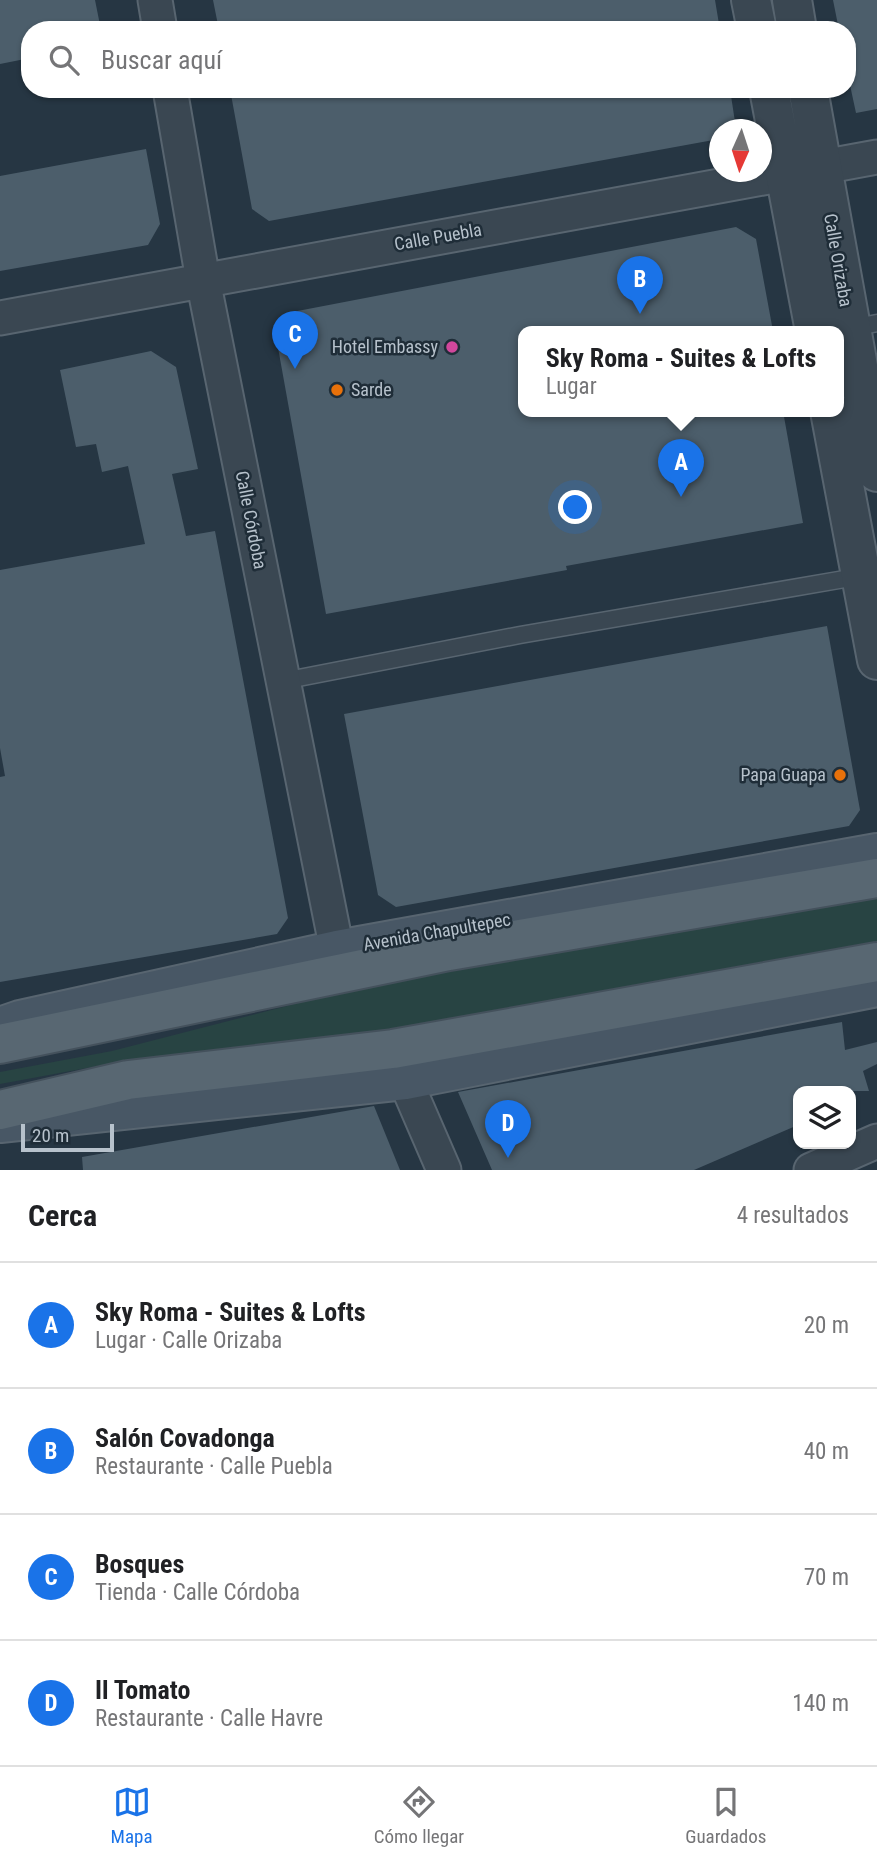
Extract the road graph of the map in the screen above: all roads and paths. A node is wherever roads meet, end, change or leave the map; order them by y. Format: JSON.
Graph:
{"nodes":[{"id":1,"x":155,"y":0,"type":"edge"},
{"id":2,"x":751,"y":0,"type":"edge"},
{"id":3,"x":792,"y":0,"type":"edge"},
{"id":4,"x":158,"y":21,"type":"edge"},
{"id":5,"x":755,"y":21,"type":"edge"},
{"id":6,"x":796,"y":21,"type":"edge"},
{"id":7,"x":172,"y":98,"type":"edge"},
{"id":8,"x":773,"y":98,"type":"edge"},
{"id":9,"x":807,"y":98,"type":"edge"},
{"id":10,"x":877,"y":157,"type":"edge"},
{"id":11,"x":803,"y":170,"type":"junction"},
{"id":12,"x":203,"y":280,"type":"junction"},
{"id":13,"x":0,"y":318,"type":"edge"},
{"id":14,"x":848,"y":327,"type":"edge"},
{"id":15,"x":832,"y":417,"type":"edge"},
{"id":16,"x":877,"y":472,"type":"edge"},
{"id":17,"x":862,"y":576,"type":"junction"},
{"id":18,"x":877,"y":660,"type":"edge"},
{"id":19,"x":283,"y":681,"type":"junction"},
{"id":20,"x":877,"y":853,"type":"edge"},
{"id":21,"x":877,"y":877,"type":"edge"},
{"id":22,"x":337,"y":950,"type":"junction"},
{"id":23,"x":877,"y":962,"type":"edge"},
{"id":24,"x":877,"y":987,"type":"edge"},
{"id":25,"x":0,"y":1027,"type":"edge"},
{"id":26,"x":0,"y":1044,"type":"edge"},
{"id":27,"x":405,"y":1080,"type":"junction"},
{"id":28,"x":0,"y":1110,"type":"edge"},
{"id":29,"x":0,"y":1122,"type":"edge"},
{"id":30,"x":877,"y":1141,"type":"edge"},
{"id":31,"x":444,"y":1170,"type":"edge"},
{"id":32,"x":811,"y":1170,"type":"edge"}],
"edges":[{"from":1,"to":4,"type":"street"},
{"from":2,"to":5,"type":"street"},
{"from":3,"to":6,"type":"street"},
{"from":7,"to":12,"type":"street","name":"Calle Córdoba"},
{"from":8,"to":11,"type":"street","name":"Calle Orizaba"},
{"from":9,"to":11,"type":"street","name":"Calle Orizaba"},
{"from":10,"to":11,"type":"street","name":"Calle Puebla"},
{"from":11,"to":12,"type":"street","name":"Calle Puebla"},
{"from":11,"to":14,"type":"street","name":"Calle Orizaba"},
{"from":12,"to":13,"type":"street","name":"Calle Puebla"},
{"from":12,"to":19,"type":"street","name":"Calle Córdoba"},
{"from":14,"to":16,"type":"street","name":"Calle Orizaba"},
{"from":15,"to":17,"type":"street"},
{"from":17,"to":18,"type":"street"},
{"from":17,"to":19,"type":"lane"},
{"from":19,"to":22,"type":"street","name":"Calle Córdoba"},
{"from":20,"to":22,"type":"main road","name":"Avenida Chapultepec"},
{"from":21,"to":26,"type":"main road","name":"Avenida Chapultepec"},
{"from":22,"to":25,"type":"main road","name":"Avenida Chapultepec"},
{"from":23,"to":28,"type":"main road"},
{"from":24,"to":27,"type":"main road"},
{"from":27,"to":29,"type":"main road"},
{"from":27,"to":31,"type":"street"},
{"from":30,"to":32,"type":"street"}]}
